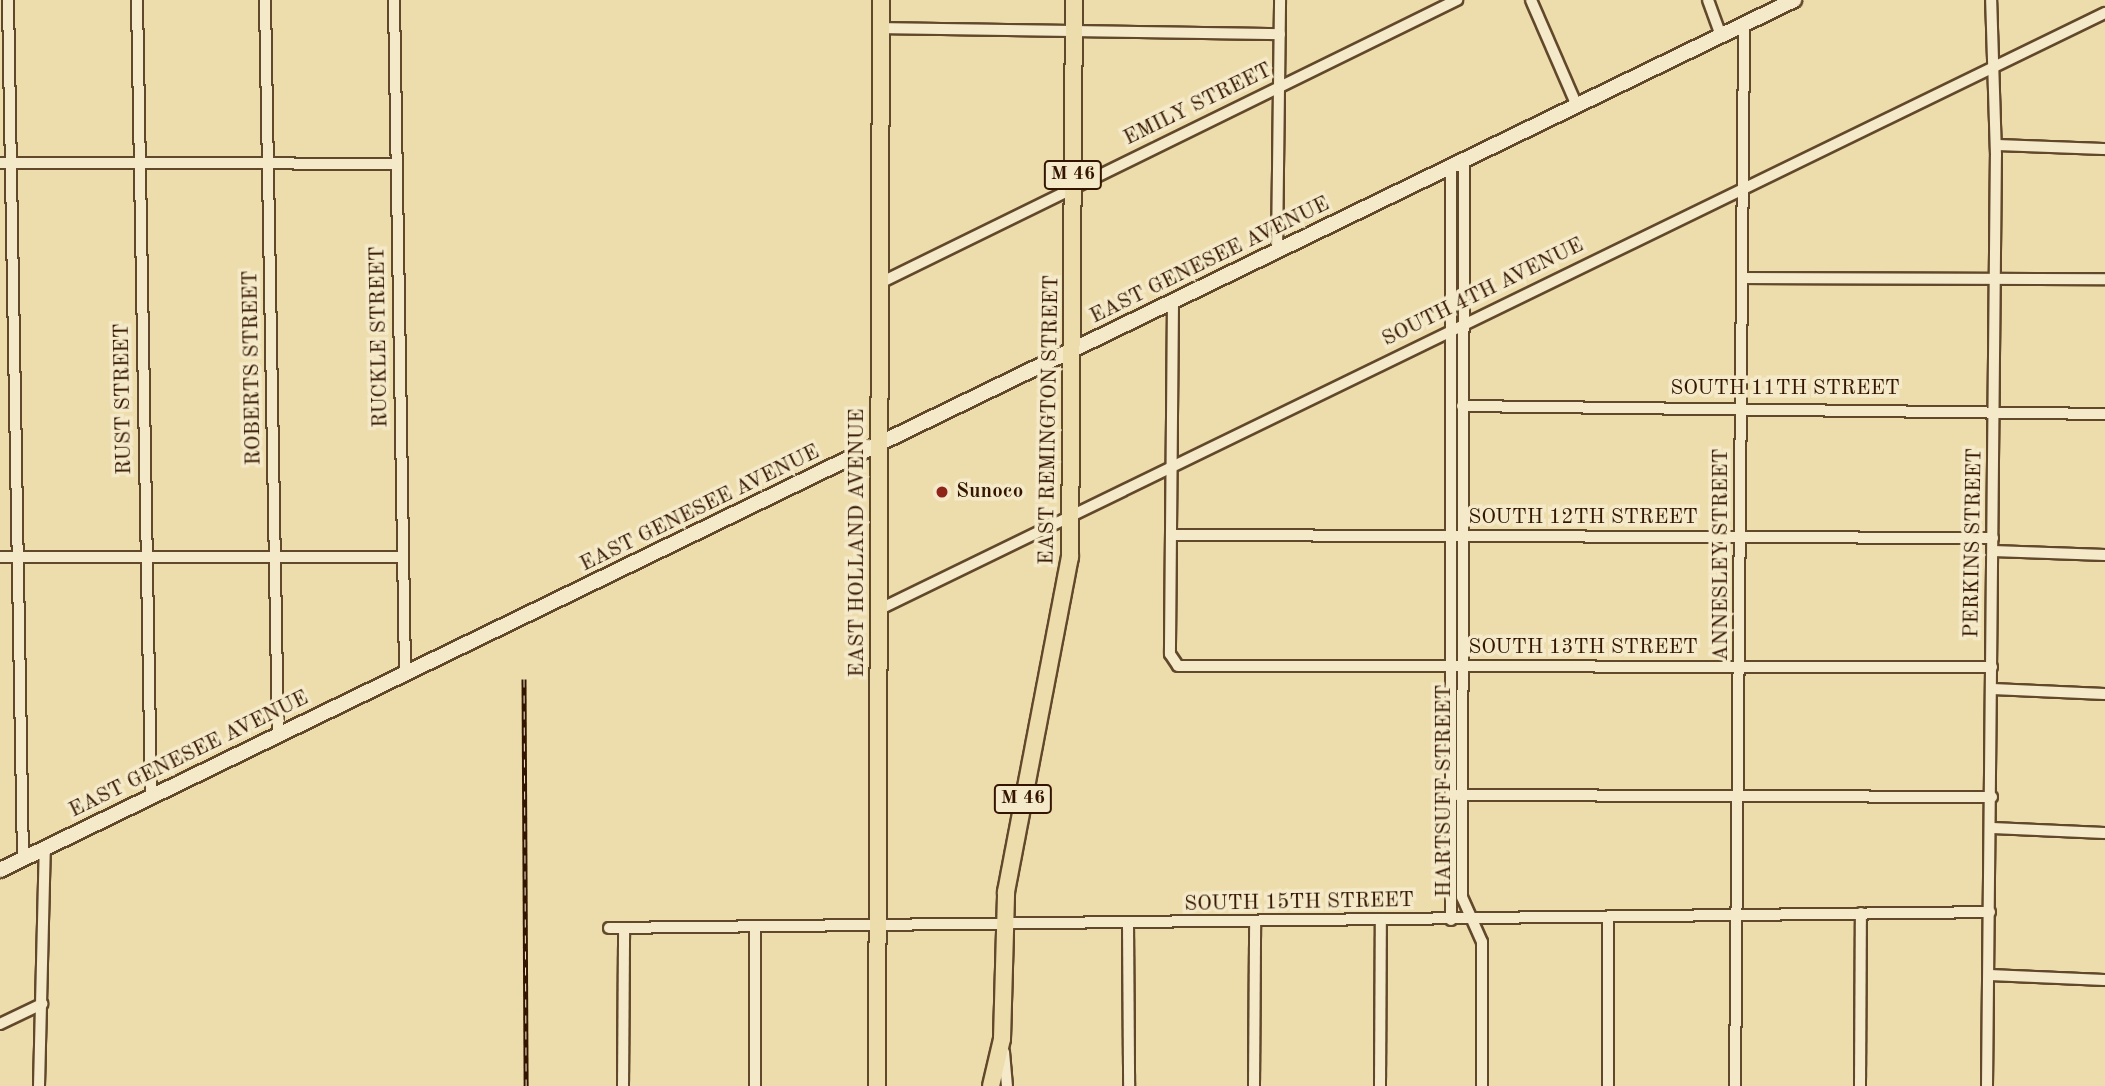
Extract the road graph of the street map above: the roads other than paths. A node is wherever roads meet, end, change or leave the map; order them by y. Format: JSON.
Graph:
{"nodes":[{"id":1,"x":8,"y":0,"type":"edge"},
{"id":2,"x":136,"y":0,"type":"edge"},
{"id":3,"x":265,"y":0,"type":"edge"},
{"id":4,"x":394,"y":0,"type":"edge"},
{"id":5,"x":881,"y":0,"type":"edge"},
{"id":6,"x":1074,"y":0,"type":"edge"},
{"id":7,"x":1280,"y":0,"type":"edge"},
{"id":8,"x":1457,"y":0,"type":"edge"},
{"id":9,"x":1531,"y":0,"type":"edge"},
{"id":10,"x":1708,"y":0,"type":"edge"},
{"id":11,"x":1794,"y":0,"type":"edge"},
{"id":12,"x":1991,"y":0,"type":"edge"},
{"id":13,"x":2102,"y":16,"type":"edge"},
{"id":14,"x":1744,"y":25,"type":"junction"},
{"id":15,"x":881,"y":28,"type":"junction"},
{"id":16,"x":1074,"y":32,"type":"junction"},
{"id":17,"x":1280,"y":34,"type":"junction"},
{"id":18,"x":1721,"y":36,"type":"junction"},
{"id":19,"x":1996,"y":66,"type":"junction"},
{"id":20,"x":1280,"y":87,"type":"junction"},
{"id":21,"x":1577,"y":106,"type":"junction"},
{"id":22,"x":1996,"y":145,"type":"junction"},
{"id":23,"x":2105,"y":149,"type":"edge"},
{"id":24,"x":5,"y":163,"type":"edge"},
{"id":25,"x":140,"y":163,"type":"junction"},
{"id":26,"x":269,"y":163,"type":"junction"},
{"id":27,"x":397,"y":164,"type":"junction"},
{"id":28,"x":1458,"y":164,"type":"junction"},
{"id":29,"x":1073,"y":187,"type":"junction"},
{"id":30,"x":1744,"y":188,"type":"junction"},
{"id":31,"x":1277,"y":251,"type":"junction"},
{"id":32,"x":1995,"y":277,"type":"junction"},
{"id":33,"x":1744,"y":278,"type":"junction"},
{"id":34,"x":2105,"y":279,"type":"edge"},
{"id":35,"x":880,"y":283,"type":"junction"},
{"id":36,"x":1173,"y":302,"type":"junction"},
{"id":37,"x":1465,"y":324,"type":"junction"},
{"id":38,"x":1454,"y":329,"type":"junction"},
{"id":39,"x":1075,"y":350,"type":"junction"},
{"id":40,"x":1453,"y":406,"type":"junction"},
{"id":41,"x":1465,"y":406,"type":"junction"},
{"id":42,"x":1742,"y":408,"type":"junction"},
{"id":43,"x":1994,"y":409,"type":"junction"},
{"id":44,"x":2105,"y":414,"type":"edge"},
{"id":45,"x":880,"y":446,"type":"junction"},
{"id":46,"x":1173,"y":465,"type":"junction"},
{"id":47,"x":1073,"y":514,"type":"junction"},
{"id":48,"x":1173,"y":535,"type":"junction"},
{"id":49,"x":1453,"y":536,"type":"junction"},
{"id":50,"x":1465,"y":536,"type":"junction"},
{"id":51,"x":1742,"y":537,"type":"junction"},
{"id":52,"x":1993,"y":538,"type":"junction"},
{"id":53,"x":1993,"y":551,"type":"junction"},
{"id":54,"x":2105,"y":555,"type":"edge"},
{"id":55,"x":17,"y":556,"type":"junction"},
{"id":56,"x":402,"y":556,"type":"junction"},
{"id":57,"x":0,"y":557,"type":"edge"},
{"id":58,"x":146,"y":558,"type":"junction"},
{"id":59,"x":276,"y":558,"type":"junction"},
{"id":60,"x":878,"y":610,"type":"junction"},
{"id":61,"x":1458,"y":667,"type":"junction"},
{"id":62,"x":1741,"y":667,"type":"junction"},
{"id":63,"x":1992,"y":667,"type":"junction"},
{"id":64,"x":405,"y":674,"type":"junction"},
{"id":65,"x":1992,"y":689,"type":"junction"},
{"id":66,"x":2105,"y":694,"type":"edge"},
{"id":67,"x":278,"y":736,"type":"junction"},
{"id":68,"x":1458,"y":795,"type":"junction"},
{"id":69,"x":1741,"y":796,"type":"junction"},
{"id":70,"x":1992,"y":797,"type":"junction"},
{"id":71,"x":151,"y":798,"type":"junction"},
{"id":72,"x":1992,"y":828,"type":"junction"},
{"id":73,"x":2105,"y":834,"type":"edge"},
{"id":74,"x":45,"y":848,"type":"junction"},
{"id":75,"x":23,"y":859,"type":"junction"},
{"id":76,"x":0,"y":870,"type":"edge"},
{"id":77,"x":1990,"y":912,"type":"junction"},
{"id":78,"x":1861,"y":914,"type":"junction"},
{"id":79,"x":1737,"y":916,"type":"junction"},
{"id":80,"x":1608,"y":918,"type":"junction"},
{"id":81,"x":1451,"y":920,"type":"junction"},
{"id":82,"x":1472,"y":920,"type":"junction"},
{"id":83,"x":1381,"y":921,"type":"junction"},
{"id":84,"x":1255,"y":923,"type":"junction"},
{"id":85,"x":1128,"y":925,"type":"junction"},
{"id":86,"x":1003,"y":927,"type":"junction"},
{"id":87,"x":609,"y":928,"type":"dead end"},
{"id":88,"x":624,"y":928,"type":"junction"},
{"id":89,"x":755,"y":928,"type":"junction"},
{"id":90,"x":878,"y":929,"type":"junction"},
{"id":91,"x":1989,"y":975,"type":"junction"},
{"id":92,"x":2105,"y":981,"type":"edge"},
{"id":93,"x":42,"y":1004,"type":"junction"},
{"id":94,"x":0,"y":1024,"type":"edge"},
{"id":95,"x":1002,"y":1040,"type":"junction"},
{"id":96,"x":39,"y":1086,"type":"edge"},
{"id":97,"x":623,"y":1086,"type":"edge"},
{"id":98,"x":755,"y":1086,"type":"edge"},
{"id":99,"x":877,"y":1086,"type":"edge"},
{"id":100,"x":991,"y":1086,"type":"edge"},
{"id":101,"x":1007,"y":1086,"type":"edge"},
{"id":102,"x":1129,"y":1086,"type":"edge"},
{"id":103,"x":1255,"y":1086,"type":"edge"},
{"id":104,"x":1380,"y":1086,"type":"edge"},
{"id":105,"x":1482,"y":1086,"type":"edge"},
{"id":106,"x":1608,"y":1086,"type":"edge"},
{"id":107,"x":1735,"y":1086,"type":"edge"},
{"id":108,"x":1860,"y":1086,"type":"edge"},
{"id":109,"x":1987,"y":1086,"type":"edge"}],
"edges":[{"from":1,"to":24,"type":"street"},
{"from":2,"to":25,"type":"street","name":"RUST STREET"},
{"from":3,"to":26,"type":"street","name":"ROBERTS STREET"},
{"from":4,"to":27,"type":"street","name":"RUCKLE STREET"},
{"from":5,"to":15,"type":"highway","name":"EAST HOLLAND AVENUE"},
{"from":6,"to":16,"type":"highway","name":"EAST REMINGTON STREET","number":"M 46"},
{"from":7,"to":17,"type":"street"},
{"from":8,"to":20,"type":"street","name":"EMILY STREET"},
{"from":9,"to":21,"type":"street"},
{"from":10,"to":18,"type":"street"},
{"from":11,"to":14,"type":"main road","name":"EAST GENESEE AVENUE"},
{"from":12,"to":19,"type":"street","name":"PERKINS STREET"},
{"from":13,"to":19,"type":"street","name":"SOUTH 4TH AVENUE"},
{"from":14,"to":18,"type":"main road","name":"EAST GENESEE AVENUE"},
{"from":14,"to":30,"type":"street","name":"ANNESLEY STREET"},
{"from":15,"to":16,"type":"street"},
{"from":15,"to":35,"type":"highway","name":"EAST HOLLAND AVENUE"},
{"from":16,"to":17,"type":"street"},
{"from":16,"to":29,"type":"highway","name":"EAST REMINGTON STREET","number":"M 46"},
{"from":17,"to":20,"type":"street"},
{"from":18,"to":21,"type":"main road","name":"EAST GENESEE AVENUE"},
{"from":19,"to":22,"type":"street","name":"PERKINS STREET"},
{"from":19,"to":30,"type":"street","name":"SOUTH 4TH AVENUE"},
{"from":20,"to":29,"type":"street","name":"EMILY STREET"},
{"from":20,"to":31,"type":"street"},
{"from":21,"to":28,"type":"main road","name":"EAST GENESEE AVENUE"},
{"from":22,"to":23,"type":"street"},
{"from":22,"to":32,"type":"street","name":"PERKINS STREET"},
{"from":24,"to":25,"type":"street"},
{"from":24,"to":55,"type":"street"},
{"from":25,"to":26,"type":"street"},
{"from":25,"to":58,"type":"street","name":"RUST STREET"},
{"from":26,"to":27,"type":"street"},
{"from":26,"to":59,"type":"street","name":"ROBERTS STREET"},
{"from":27,"to":56,"type":"street","name":"RUCKLE STREET"},
{"from":28,"to":31,"type":"main road","name":"EAST GENESEE AVENUE"},
{"from":28,"to":37,"type":"street","name":"HARTSUFF STREET"},
{"from":28,"to":38,"type":"street","name":"HARTSUFF STREET"},
{"from":29,"to":35,"type":"street","name":"EMILY STREET"},
{"from":29,"to":39,"type":"highway","name":"EAST REMINGTON STREET","number":"M 46"},
{"from":30,"to":33,"type":"street","name":"ANNESLEY STREET"},
{"from":30,"to":37,"type":"street","name":"SOUTH 4TH AVENUE"},
{"from":31,"to":36,"type":"main road","name":"EAST GENESEE AVENUE"},
{"from":32,"to":33,"type":"street"},
{"from":32,"to":34,"type":"street"},
{"from":32,"to":43,"type":"street","name":"PERKINS STREET"},
{"from":33,"to":42,"type":"street","name":"ANNESLEY STREET"},
{"from":35,"to":45,"type":"highway","name":"EAST HOLLAND AVENUE"},
{"from":36,"to":39,"type":"main road","name":"EAST GENESEE AVENUE"},
{"from":36,"to":46,"type":"street"},
{"from":37,"to":38,"type":"street","name":"SOUTH 4TH AVENUE"},
{"from":37,"to":41,"type":"street","name":"HARTSUFF STREET"},
{"from":38,"to":40,"type":"street","name":"HARTSUFF STREET"},
{"from":38,"to":46,"type":"street","name":"SOUTH 4TH AVENUE"},
{"from":39,"to":45,"type":"main road","name":"EAST GENESEE AVENUE"},
{"from":39,"to":47,"type":"highway","name":"EAST REMINGTON STREET","number":"M 46"},
{"from":40,"to":41,"type":"street"},
{"from":40,"to":49,"type":"street","name":"HARTSUFF STREET"},
{"from":41,"to":42,"type":"street","name":"SOUTH 11TH STREET"},
{"from":41,"to":50,"type":"street","name":"HARTSUFF STREET"},
{"from":42,"to":43,"type":"street","name":"SOUTH 11TH STREET"},
{"from":42,"to":51,"type":"street","name":"ANNESLEY STREET"},
{"from":43,"to":44,"type":"street","name":"SOUTH 11TH STREET"},
{"from":43,"to":52,"type":"street","name":"PERKINS STREET"},
{"from":45,"to":60,"type":"highway","name":"EAST HOLLAND AVENUE"},
{"from":45,"to":64,"type":"main road","name":"EAST GENESEE AVENUE"},
{"from":46,"to":47,"type":"street","name":"SOUTH 4TH AVENUE"},
{"from":46,"to":48,"type":"street"},
{"from":47,"to":60,"type":"street","name":"SOUTH 4TH AVENUE"},
{"from":47,"to":86,"type":"highway","name":"EAST REMINGTON STREET","number":"M 46"},
{"from":48,"to":49,"type":"street","name":"SOUTH 12TH STREET"},
{"from":48,"to":61,"type":"street","name":"SOUTH 13TH STREET"},
{"from":49,"to":50,"type":"street","name":"SOUTH 12TH STREET"},
{"from":49,"to":61,"type":"street","name":"HARTSUFF STREET"},
{"from":50,"to":51,"type":"street","name":"SOUTH 12TH STREET"},
{"from":50,"to":61,"type":"street","name":"HARTSUFF STREET"},
{"from":51,"to":52,"type":"street","name":"SOUTH 12TH STREET"},
{"from":51,"to":62,"type":"street","name":"ANNESLEY STREET"},
{"from":52,"to":53,"type":"street","name":"PERKINS STREET"},
{"from":53,"to":54,"type":"street"},
{"from":53,"to":63,"type":"street","name":"PERKINS STREET"},
{"from":55,"to":57,"type":"street"},
{"from":55,"to":58,"type":"street"},
{"from":55,"to":75,"type":"street"},
{"from":56,"to":59,"type":"street"},
{"from":56,"to":64,"type":"street","name":"RUCKLE STREET"},
{"from":58,"to":59,"type":"street"},
{"from":58,"to":71,"type":"street","name":"RUST STREET"},
{"from":59,"to":67,"type":"street","name":"ROBERTS STREET"},
{"from":60,"to":90,"type":"highway","name":"EAST HOLLAND AVENUE"},
{"from":61,"to":62,"type":"street","name":"SOUTH 13TH STREET"},
{"from":61,"to":68,"type":"street","name":"HARTSUFF STREET"},
{"from":62,"to":63,"type":"street","name":"SOUTH 13TH STREET"},
{"from":62,"to":69,"type":"street","name":"ANNESLEY STREET"},
{"from":63,"to":65,"type":"street","name":"PERKINS STREET"},
{"from":64,"to":67,"type":"main road","name":"EAST GENESEE AVENUE"},
{"from":65,"to":66,"type":"street"},
{"from":65,"to":70,"type":"street","name":"PERKINS STREET"},
{"from":67,"to":71,"type":"main road","name":"EAST GENESEE AVENUE"},
{"from":68,"to":69,"type":"street"},
{"from":68,"to":81,"type":"street","name":"HARTSUFF STREET"},
{"from":68,"to":82,"type":"street","name":"HARTSUFF STREET"},
{"from":69,"to":70,"type":"street"},
{"from":69,"to":79,"type":"street","name":"ANNESLEY STREET"},
{"from":70,"to":72,"type":"street","name":"PERKINS STREET"},
{"from":71,"to":74,"type":"main road","name":"EAST GENESEE AVENUE"},
{"from":72,"to":73,"type":"street"},
{"from":72,"to":77,"type":"street","name":"PERKINS STREET"},
{"from":74,"to":75,"type":"main road","name":"EAST GENESEE AVENUE"},
{"from":74,"to":93,"type":"street"},
{"from":75,"to":76,"type":"main road","name":"EAST GENESEE AVENUE"},
{"from":77,"to":78,"type":"street","name":"SOUTH 15TH STREET"},
{"from":77,"to":91,"type":"street","name":"PERKINS STREET"},
{"from":78,"to":79,"type":"street","name":"SOUTH 15TH STREET"},
{"from":78,"to":108,"type":"street"},
{"from":79,"to":80,"type":"street","name":"SOUTH 15TH STREET"},
{"from":79,"to":107,"type":"street","name":"ANNESLEY STREET"},
{"from":80,"to":82,"type":"street","name":"SOUTH 15TH STREET"},
{"from":80,"to":106,"type":"street"},
{"from":81,"to":82,"type":"street","name":"SOUTH 15TH STREET"},
{"from":81,"to":83,"type":"street","name":"SOUTH 15TH STREET"},
{"from":82,"to":105,"type":"street","name":"HARTSUFF STREET"},
{"from":83,"to":84,"type":"street","name":"SOUTH 15TH STREET"},
{"from":83,"to":104,"type":"street"},
{"from":84,"to":85,"type":"street","name":"SOUTH 15TH STREET"},
{"from":84,"to":103,"type":"street"},
{"from":85,"to":86,"type":"street","name":"SOUTH 15TH STREET"},
{"from":85,"to":102,"type":"street"},
{"from":86,"to":90,"type":"street","name":"SOUTH 15TH STREET"},
{"from":86,"to":95,"type":"highway","name":"EAST REMINGTON STREET","number":"M 46"},
{"from":87,"to":88,"type":"street","name":"SOUTH 15TH STREET"},
{"from":88,"to":89,"type":"street","name":"SOUTH 15TH STREET"},
{"from":88,"to":97,"type":"street"},
{"from":89,"to":90,"type":"street","name":"SOUTH 15TH STREET"},
{"from":89,"to":98,"type":"street"},
{"from":90,"to":99,"type":"highway","name":"EAST HOLLAND AVENUE"},
{"from":91,"to":92,"type":"street"},
{"from":91,"to":109,"type":"street","name":"PERKINS STREET"},
{"from":93,"to":94,"type":"street"},
{"from":93,"to":96,"type":"street"},
{"from":95,"to":100,"type":"highway","name":"EAST REMINGTON STREET","number":"M 46"},
{"from":95,"to":101,"type":"street"}]}
